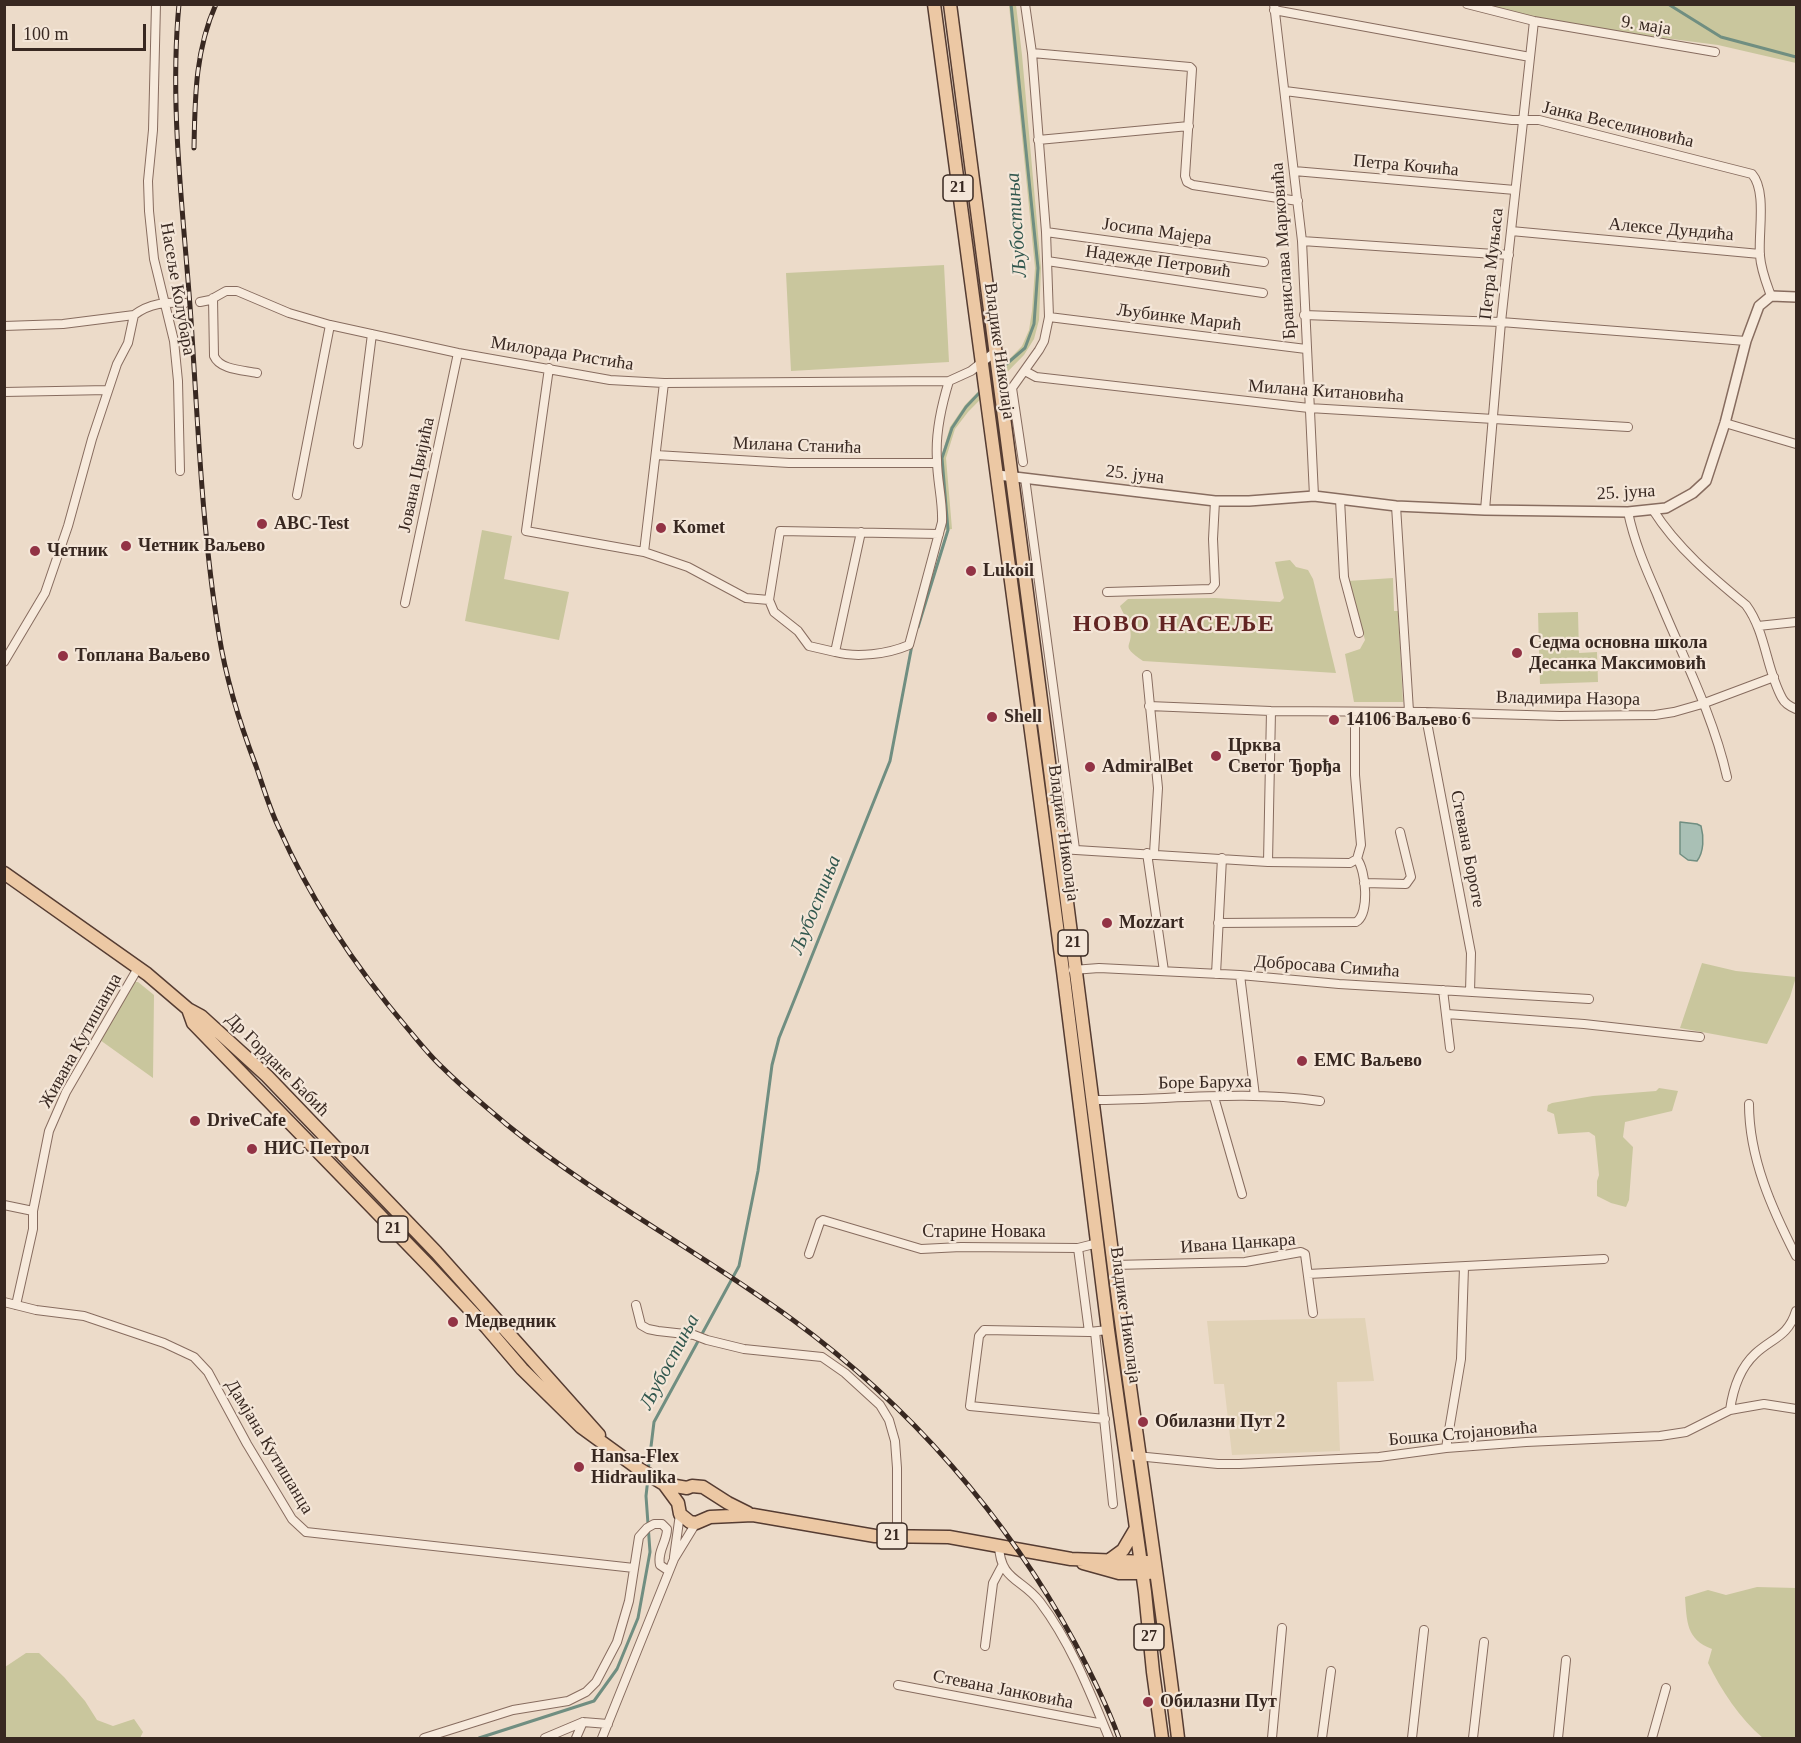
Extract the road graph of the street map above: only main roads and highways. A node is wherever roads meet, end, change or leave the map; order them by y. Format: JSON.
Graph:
{"nodes":[{"id":1,"x":933,"y":4,"type":"edge"},
{"id":2,"x":950,"y":4,"type":"edge"},
{"id":3,"x":4,"y":873,"type":"edge"},
{"id":4,"x":662,"y":1482,"type":"junction"},
{"id":5,"x":687,"y":1488,"type":"junction"},
{"id":6,"x":711,"y":1494,"type":"junction"},
{"id":7,"x":679,"y":1508,"type":"junction"},
{"id":8,"x":753,"y":1515,"type":"junction"},
{"id":9,"x":710,"y":1517,"type":"junction"},
{"id":10,"x":1136,"y":1528,"type":"junction"},
{"id":11,"x":1071,"y":1558,"type":"junction"},
{"id":12,"x":1108,"y":1561,"type":"junction"},
{"id":13,"x":1157,"y":1566,"type":"junction"},
{"id":14,"x":1142,"y":1568,"type":"junction"},
{"id":15,"x":1162,"y":1738,"type":"edge"},
{"id":16,"x":1178,"y":1738,"type":"edge"}],
"edges":[{"from":1,"to":10,"type":"main road","name":"Владике Николаја","number":"21"},
{"from":2,"to":13,"type":"main road","name":"Владике Николаја","number":"21"},
{"from":3,"to":4,"type":"main road","name":"Др Гордане Бабић","number":"21"},
{"from":4,"to":5,"type":"main road","number":"21"},
{"from":4,"to":7,"type":"main road","number":"21"},
{"from":5,"to":6,"type":"main road","number":"21"},
{"from":5,"to":7,"type":"main road"},
{"from":6,"to":8,"type":"main road","number":"21"},
{"from":6,"to":9,"type":"main road"},
{"from":7,"to":9,"type":"main road","number":"21"},
{"from":8,"to":9,"type":"main road","number":"21"},
{"from":8,"to":11,"type":"main road","number":"21"},
{"from":10,"to":12,"type":"main road"},
{"from":10,"to":14,"type":"main road","name":"Владике Николаја","number":"21"},
{"from":11,"to":12,"type":"main road","number":"21"},
{"from":11,"to":14,"type":"main road","number":"21"},
{"from":12,"to":14,"type":"main road","number":"21"},
{"from":13,"to":14,"type":"main road","number":"21"},
{"from":13,"to":16,"type":"main road","name":"Владике Николаја","number":"27"},
{"from":14,"to":15,"type":"main road","name":"Владике Николаја","number":"27"}]}
